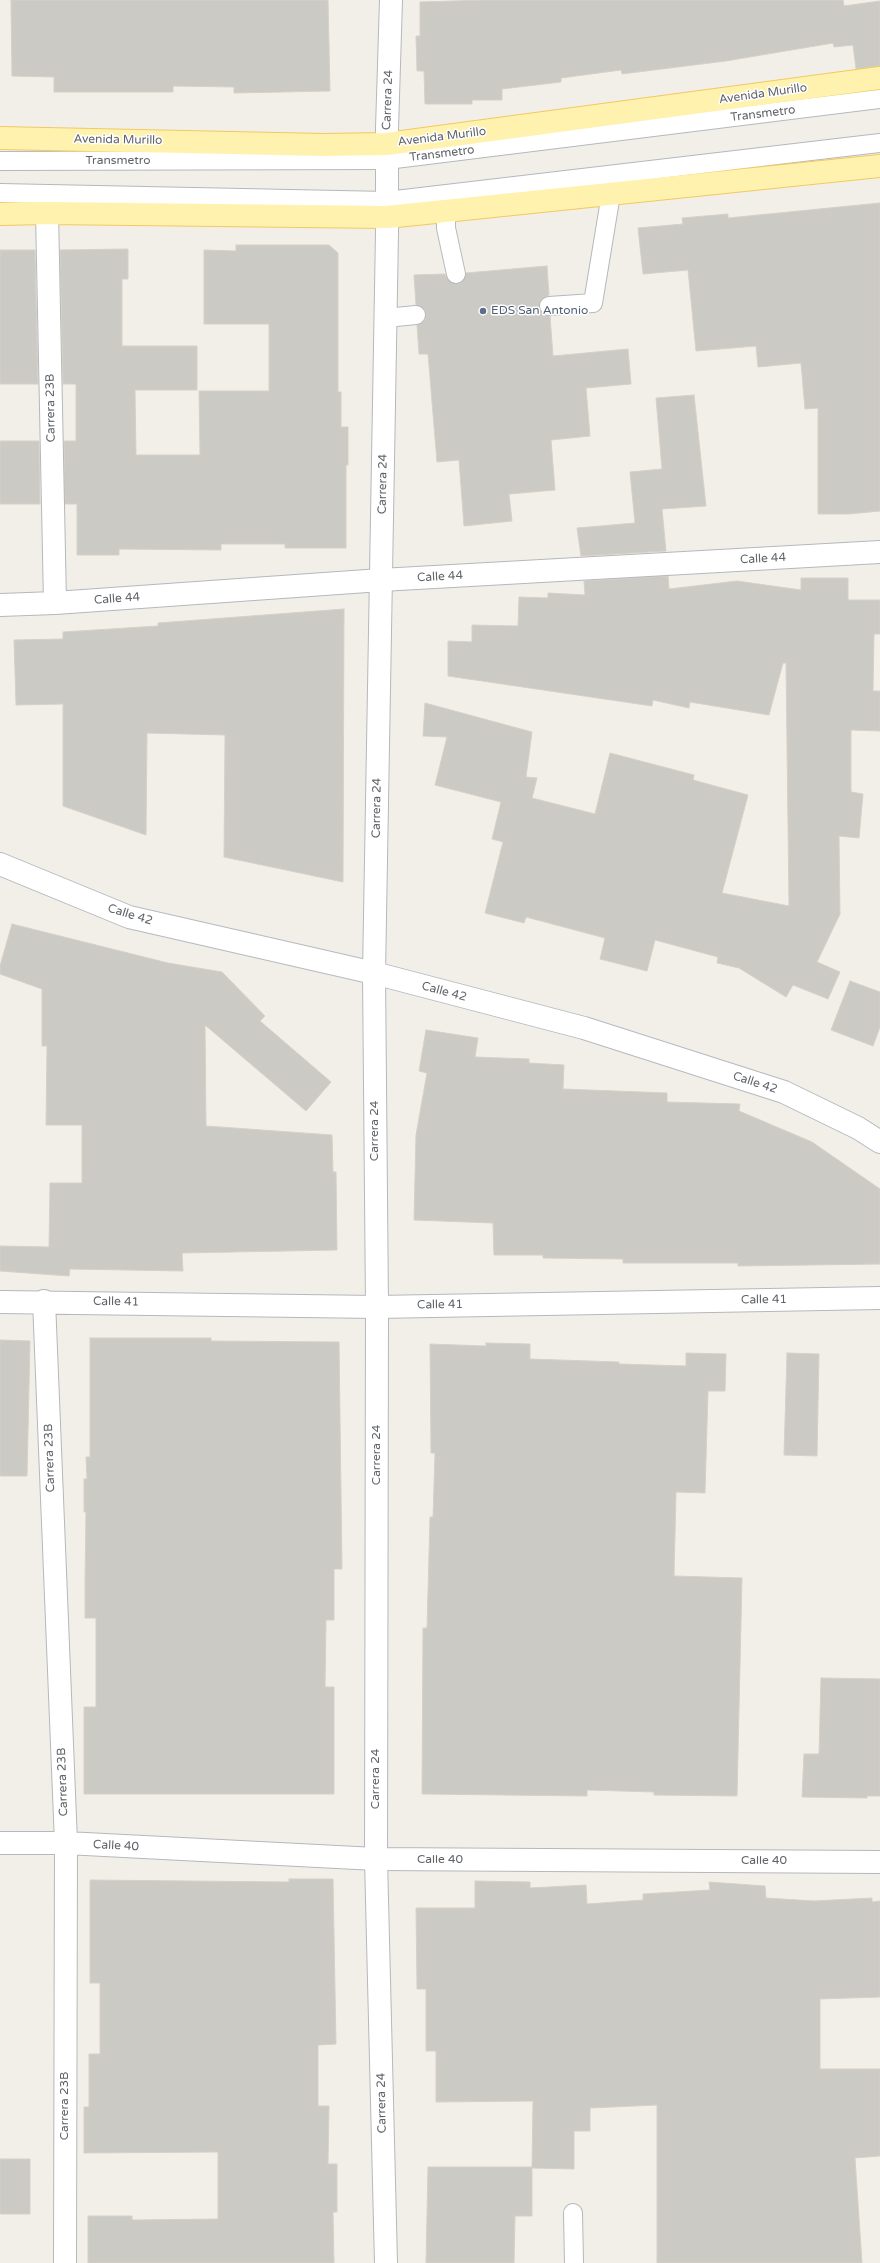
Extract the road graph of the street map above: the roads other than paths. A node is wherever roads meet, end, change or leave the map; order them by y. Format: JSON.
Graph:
{"nodes":[{"id":1,"x":391,"y":0,"type":"edge"},
{"id":2,"x":880,"y":78,"type":"edge"},
{"id":3,"x":880,"y":99,"type":"edge"},
{"id":4,"x":0,"y":138,"type":"edge"},
{"id":5,"x":880,"y":143,"type":"edge"},
{"id":6,"x":387,"y":152,"type":"junction"},
{"id":7,"x":0,"y":161,"type":"edge"},
{"id":8,"x":880,"y":166,"type":"edge"},
{"id":9,"x":0,"y":193,"type":"edge"},
{"id":10,"x":611,"y":194,"type":"junction"},
{"id":11,"x":387,"y":209,"type":"junction"},
{"id":12,"x":446,"y":211,"type":"junction"},
{"id":13,"x":47,"y":213,"type":"junction"},
{"id":14,"x":0,"y":214,"type":"edge"},
{"id":15,"x":456,"y":274,"type":"dead end"},
{"id":16,"x":550,"y":306,"type":"dead end"},
{"id":17,"x":416,"y":315,"type":"dead end"},
{"id":18,"x":386,"y":318,"type":"junction"},
{"id":19,"x":880,"y":552,"type":"edge"},
{"id":20,"x":381,"y":580,"type":"junction"},
{"id":21,"x":55,"y":603,"type":"junction"},
{"id":22,"x":0,"y":604,"type":"edge"},
{"id":23,"x":0,"y":864,"type":"edge"},
{"id":24,"x":374,"y":973,"type":"junction"},
{"id":25,"x":880,"y":1142,"type":"edge"},
{"id":26,"x":880,"y":1298,"type":"edge"},
{"id":27,"x":44,"y":1301,"type":"junction"},
{"id":28,"x":0,"y":1302,"type":"edge"},
{"id":29,"x":377,"y":1306,"type":"junction"},
{"id":30,"x":66,"y":1843,"type":"junction"},
{"id":31,"x":0,"y":1844,"type":"edge"},
{"id":32,"x":376,"y":1859,"type":"junction"},
{"id":33,"x":880,"y":1862,"type":"edge"},
{"id":34,"x":573,"y":2213,"type":"dead end"},
{"id":35,"x":65,"y":2263,"type":"edge"},
{"id":36,"x":386,"y":2263,"type":"edge"},
{"id":37,"x":574,"y":2263,"type":"edge"}],
"edges":[{"from":1,"to":6,"type":"street","name":"Carrera 24"},
{"from":2,"to":6,"type":"main road","name":"Avenida Murillo"},
{"from":3,"to":6,"type":"lane","name":"Transmetro"},
{"from":4,"to":6,"type":"main road","name":"Avenida Murillo"},
{"from":5,"to":11,"type":"lane"},
{"from":6,"to":7,"type":"lane","name":"Transmetro"},
{"from":6,"to":11,"type":"street","name":"Carrera 24"},
{"from":8,"to":10,"type":"main road"},
{"from":9,"to":11,"type":"lane"},
{"from":10,"to":12,"type":"main road"},
{"from":10,"to":16,"type":"lane"},
{"from":11,"to":12,"type":"main road"},
{"from":11,"to":13,"type":"main road"},
{"from":11,"to":18,"type":"street","name":"Carrera 24"},
{"from":12,"to":15,"type":"lane"},
{"from":13,"to":14,"type":"main road"},
{"from":13,"to":21,"type":"street","name":"Carrera 23B"},
{"from":17,"to":18,"type":"lane"},
{"from":18,"to":20,"type":"street","name":"Carrera 24"},
{"from":19,"to":20,"type":"street","name":"Calle 44"},
{"from":20,"to":21,"type":"street","name":"Calle 44"},
{"from":20,"to":24,"type":"street","name":"Carrera 24"},
{"from":21,"to":22,"type":"street","name":"Calle 44"},
{"from":23,"to":24,"type":"street","name":"Calle 42"},
{"from":24,"to":25,"type":"street","name":"Calle 42"},
{"from":24,"to":29,"type":"street","name":"Carrera 24"},
{"from":26,"to":29,"type":"street","name":"Calle 41"},
{"from":27,"to":28,"type":"street","name":"Calle 41"},
{"from":27,"to":29,"type":"street","name":"Calle 41"},
{"from":27,"to":30,"type":"street","name":"Carrera 23B"},
{"from":29,"to":32,"type":"street","name":"Carrera 24"},
{"from":30,"to":31,"type":"street","name":"Calle 40"},
{"from":30,"to":32,"type":"street","name":"Calle 40"},
{"from":30,"to":35,"type":"street","name":"Carrera 23B"},
{"from":32,"to":33,"type":"street","name":"Calle 40"},
{"from":32,"to":36,"type":"street","name":"Carrera 24"},
{"from":34,"to":37,"type":"lane"}]}
